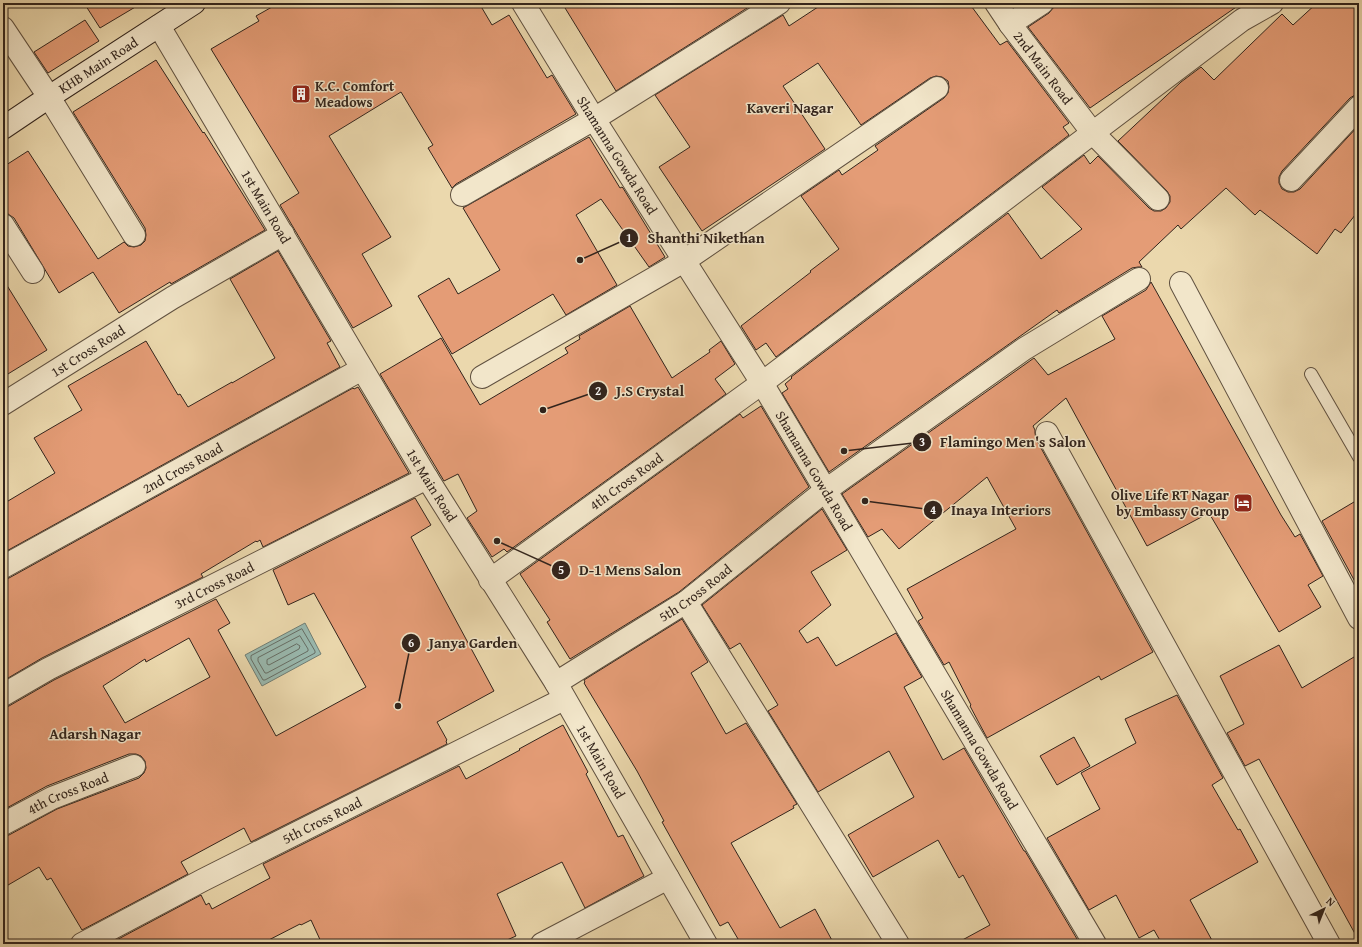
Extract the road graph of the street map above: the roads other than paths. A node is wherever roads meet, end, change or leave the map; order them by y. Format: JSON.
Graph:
{"nodes":[{"id":1,"x":194,"y":3,"type":"edge"},
{"id":2,"x":523,"y":3,"type":"edge"},
{"id":3,"x":779,"y":3,"type":"edge"},
{"id":4,"x":996,"y":3,"type":"edge"},
{"id":5,"x":1042,"y":3,"type":"edge"},
{"id":6,"x":1272,"y":3,"type":"edge"},
{"id":7,"x":1010,"y":24,"type":"junction"},
{"id":8,"x":159,"y":26,"type":"junction"},
{"id":9,"x":3,"y":28,"type":"edge"},
{"id":10,"x":937,"y":88,"type":"dead end"},
{"id":11,"x":49,"y":96,"type":"junction"},
{"id":12,"x":1359,"y":108,"type":"edge"},
{"id":13,"x":594,"y":119,"type":"junction"},
{"id":14,"x":3,"y":128,"type":"edge"},
{"id":15,"x":1092,"y":132,"type":"junction"},
{"id":16,"x":1291,"y":180,"type":"dead end"},
{"id":17,"x":462,"y":195,"type":"dead end"},
{"id":18,"x":1158,"y":200,"type":"dead end"},
{"id":19,"x":3,"y":225,"type":"edge"},
{"id":20,"x":283,"y":234,"type":"junction"},
{"id":21,"x":134,"y":235,"type":"dead end"},
{"id":22,"x":684,"y":262,"type":"junction"},
{"id":23,"x":33,"y":272,"type":"dead end"},
{"id":24,"x":1138,"y":279,"type":"dead end"},
{"id":25,"x":1181,"y":283,"type":"dead end"},
{"id":26,"x":362,"y":369,"type":"junction"},
{"id":27,"x":1311,"y":374,"type":"dead end"},
{"id":28,"x":482,"y":377,"type":"dead end"},
{"id":29,"x":762,"y":383,"type":"junction"},
{"id":30,"x":3,"y":404,"type":"edge"},
{"id":31,"x":1047,"y":433,"type":"dead end"},
{"id":32,"x":1359,"y":457,"type":"edge"},
{"id":33,"x":427,"y":478,"type":"junction"},
{"id":34,"x":826,"y":490,"type":"junction"},
{"id":35,"x":3,"y":567,"type":"edge"},
{"id":36,"x":490,"y":580,"type":"junction"},
{"id":37,"x":686,"y":602,"type":"junction"},
{"id":38,"x":1359,"y":618,"type":"edge"},
{"id":39,"x":560,"y":691,"type":"junction"},
{"id":40,"x":3,"y":695,"type":"edge"},
{"id":41,"x":134,"y":766,"type":"dead end"},
{"id":42,"x":3,"y":824,"type":"edge"},
{"id":43,"x":668,"y":878,"type":"junction"},
{"id":44,"x":82,"y":944,"type":"edge"},
{"id":45,"x":542,"y":944,"type":"edge"},
{"id":46,"x":706,"y":944,"type":"edge"},
{"id":47,"x":898,"y":944,"type":"edge"},
{"id":48,"x":1095,"y":944,"type":"edge"},
{"id":49,"x":1329,"y":944,"type":"edge"}],
"edges":[{"from":1,"to":8,"type":"street","name":"KHB Main Road"},
{"from":2,"to":13,"type":"street","name":"Shamanna Gowda Road"},
{"from":3,"to":13,"type":"street"},
{"from":4,"to":7,"type":"street","name":"2nd Main Road"},
{"from":5,"to":7,"type":"street"},
{"from":6,"to":15,"type":"street","name":"4th Cross Road"},
{"from":7,"to":15,"type":"street","name":"2nd Main Road"},
{"from":8,"to":11,"type":"street","name":"KHB Main Road"},
{"from":8,"to":20,"type":"street","name":"1st Main Road"},
{"from":9,"to":11,"type":"street"},
{"from":10,"to":22,"type":"street"},
{"from":11,"to":14,"type":"street","name":"KHB Main Road"},
{"from":11,"to":21,"type":"street"},
{"from":12,"to":16,"type":"street"},
{"from":13,"to":17,"type":"street"},
{"from":13,"to":22,"type":"street","name":"Shamanna Gowda Road"},
{"from":15,"to":18,"type":"street","name":"2nd Main Road"},
{"from":15,"to":29,"type":"street","name":"4th Cross Road"},
{"from":19,"to":23,"type":"street"},
{"from":20,"to":26,"type":"street","name":"1st Main Road"},
{"from":20,"to":30,"type":"street","name":"1st Cross Road"},
{"from":22,"to":28,"type":"street"},
{"from":22,"to":29,"type":"street","name":"Shamanna Gowda Road"},
{"from":24,"to":34,"type":"street","name":"5th Cross Road"},
{"from":25,"to":38,"type":"street"},
{"from":26,"to":33,"type":"street","name":"1st Main Road"},
{"from":26,"to":35,"type":"street","name":"2nd Cross Road"},
{"from":27,"to":32,"type":"lane"},
{"from":29,"to":34,"type":"street","name":"Shamanna Gowda Road"},
{"from":29,"to":36,"type":"street","name":"4th Cross Road"},
{"from":31,"to":49,"type":"street"},
{"from":33,"to":36,"type":"street","name":"1st Main Road"},
{"from":33,"to":40,"type":"street","name":"3rd Cross Road"},
{"from":34,"to":37,"type":"street","name":"5th Cross Road"},
{"from":34,"to":48,"type":"street","name":"Shamanna Gowda Road"},
{"from":36,"to":39,"type":"street","name":"1st Main Road"},
{"from":37,"to":39,"type":"street","name":"5th Cross Road"},
{"from":37,"to":47,"type":"street"},
{"from":39,"to":43,"type":"street","name":"1st Main Road"},
{"from":39,"to":44,"type":"street","name":"5th Cross Road"},
{"from":41,"to":42,"type":"street","name":"4th Cross Road"},
{"from":43,"to":45,"type":"street"},
{"from":43,"to":46,"type":"street","name":"1st Main Road"}]}
